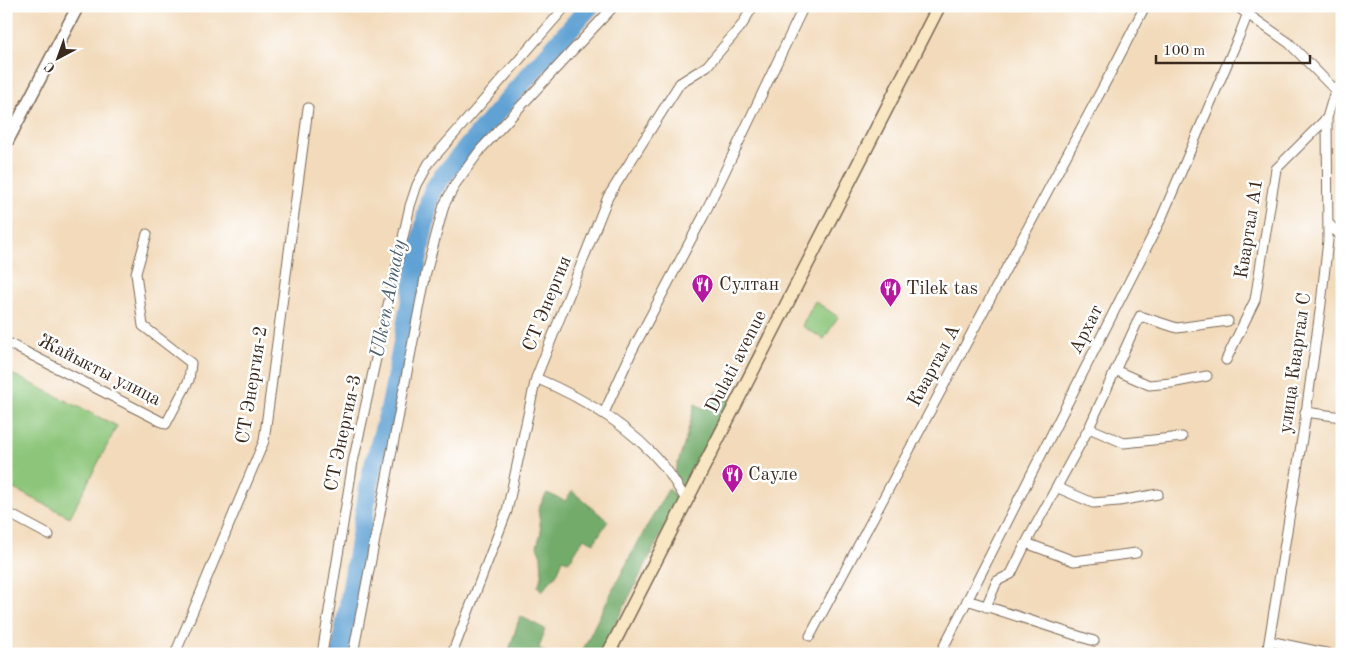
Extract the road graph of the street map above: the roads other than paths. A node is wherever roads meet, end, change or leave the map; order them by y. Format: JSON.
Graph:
{"nodes":[{"id":1,"x":78,"y":6,"type":"edge"},
{"id":2,"x":566,"y":6,"type":"edge"},
{"id":3,"x":614,"y":6,"type":"edge"},
{"id":4,"x":752,"y":6,"type":"edge"},
{"id":5,"x":804,"y":6,"type":"edge"},
{"id":6,"x":939,"y":6,"type":"edge"},
{"id":7,"x":1145,"y":6,"type":"edge"},
{"id":8,"x":1236,"y":6,"type":"edge"},
{"id":9,"x":1248,"y":13,"type":"junction"},
{"id":10,"x":1339,"y":90,"type":"edge"},
{"id":11,"x":308,"y":108,"type":"dead end"},
{"id":12,"x":1328,"y":118,"type":"junction"},
{"id":13,"x":6,"y":144,"type":"edge"},
{"id":14,"x":1328,"y":223,"type":"junction"},
{"id":15,"x":147,"y":234,"type":"dead end"},
{"id":16,"x":1342,"y":237,"type":"edge"},
{"id":17,"x":1228,"y":320,"type":"dead end"},
{"id":18,"x":6,"y":342,"type":"edge"},
{"id":19,"x":1226,"y":360,"type":"dead end"},
{"id":20,"x":1115,"y":370,"type":"junction"},
{"id":21,"x":1207,"y":376,"type":"dead end"},
{"id":22,"x":536,"y":378,"type":"junction"},
{"id":23,"x":1305,"y":412,"type":"junction"},
{"id":24,"x":604,"y":414,"type":"junction"},
{"id":25,"x":1342,"y":417,"type":"edge"},
{"id":26,"x":1089,"y":428,"type":"junction"},
{"id":27,"x":1182,"y":437,"type":"dead end"},
{"id":28,"x":1056,"y":487,"type":"junction"},
{"id":29,"x":1158,"y":494,"type":"dead end"},
{"id":30,"x":687,"y":500,"type":"junction"},
{"id":31,"x":6,"y":512,"type":"edge"},
{"id":32,"x":49,"y":535,"type":"dead end"},
{"id":33,"x":1026,"y":543,"type":"junction"},
{"id":34,"x":1136,"y":553,"type":"dead end"},
{"id":35,"x":967,"y":600,"type":"junction"},
{"id":36,"x":986,"y":607,"type":"junction"},
{"id":37,"x":810,"y":636,"type":"dead end"},
{"id":38,"x":1269,"y":641,"type":"junction"},
{"id":39,"x":1094,"y":642,"type":"dead end"},
{"id":40,"x":175,"y":654,"type":"edge"},
{"id":41,"x":322,"y":654,"type":"edge"},
{"id":42,"x":353,"y":654,"type":"edge"},
{"id":43,"x":452,"y":654,"type":"edge"},
{"id":44,"x":608,"y":654,"type":"edge"},
{"id":45,"x":940,"y":654,"type":"edge"},
{"id":46,"x":1267,"y":654,"type":"edge"},
{"id":47,"x":1330,"y":654,"type":"edge"}],
"edges":[{"from":1,"to":13,"type":"street"},
{"from":2,"to":41,"type":"street","name":"СТ Энергия-3"},
{"from":3,"to":42,"type":"street"},
{"from":4,"to":22,"type":"street","name":"СТ Энергия"},
{"from":5,"to":24,"type":"street"},
{"from":6,"to":30,"type":"main road","name":"Dulati avenue"},
{"from":7,"to":37,"type":"street","name":"Квартал А"},
{"from":8,"to":9,"type":"street"},
{"from":9,"to":10,"type":"street"},
{"from":9,"to":35,"type":"street","name":"Архат"},
{"from":10,"to":12,"type":"street","name":"улица Квартал С"},
{"from":11,"to":40,"type":"street","name":"СТ Энергия-2"},
{"from":12,"to":14,"type":"street","name":"улица Квартал С"},
{"from":12,"to":19,"type":"street","name":"Квартал А1"},
{"from":14,"to":16,"type":"street"},
{"from":14,"to":23,"type":"street","name":"улица Квартал С"},
{"from":15,"to":18,"type":"street","name":"Жайыкты улица"},
{"from":17,"to":20,"type":"street"},
{"from":20,"to":21,"type":"street"},
{"from":20,"to":26,"type":"street"},
{"from":22,"to":24,"type":"street"},
{"from":22,"to":43,"type":"street","name":"СТ Энергия"},
{"from":23,"to":25,"type":"street"},
{"from":23,"to":38,"type":"street","name":"улица Квартал С"},
{"from":24,"to":30,"type":"street"},
{"from":26,"to":27,"type":"street"},
{"from":26,"to":28,"type":"street"},
{"from":28,"to":29,"type":"street"},
{"from":28,"to":33,"type":"street"},
{"from":30,"to":44,"type":"main road","name":"Dulati avenue"},
{"from":31,"to":32,"type":"street"},
{"from":33,"to":34,"type":"street"},
{"from":33,"to":36,"type":"street"},
{"from":35,"to":36,"type":"street"},
{"from":35,"to":45,"type":"street","name":"Архат"},
{"from":36,"to":39,"type":"street"},
{"from":38,"to":46,"type":"street","name":"улица Квартал С"},
{"from":38,"to":47,"type":"street"}]}
